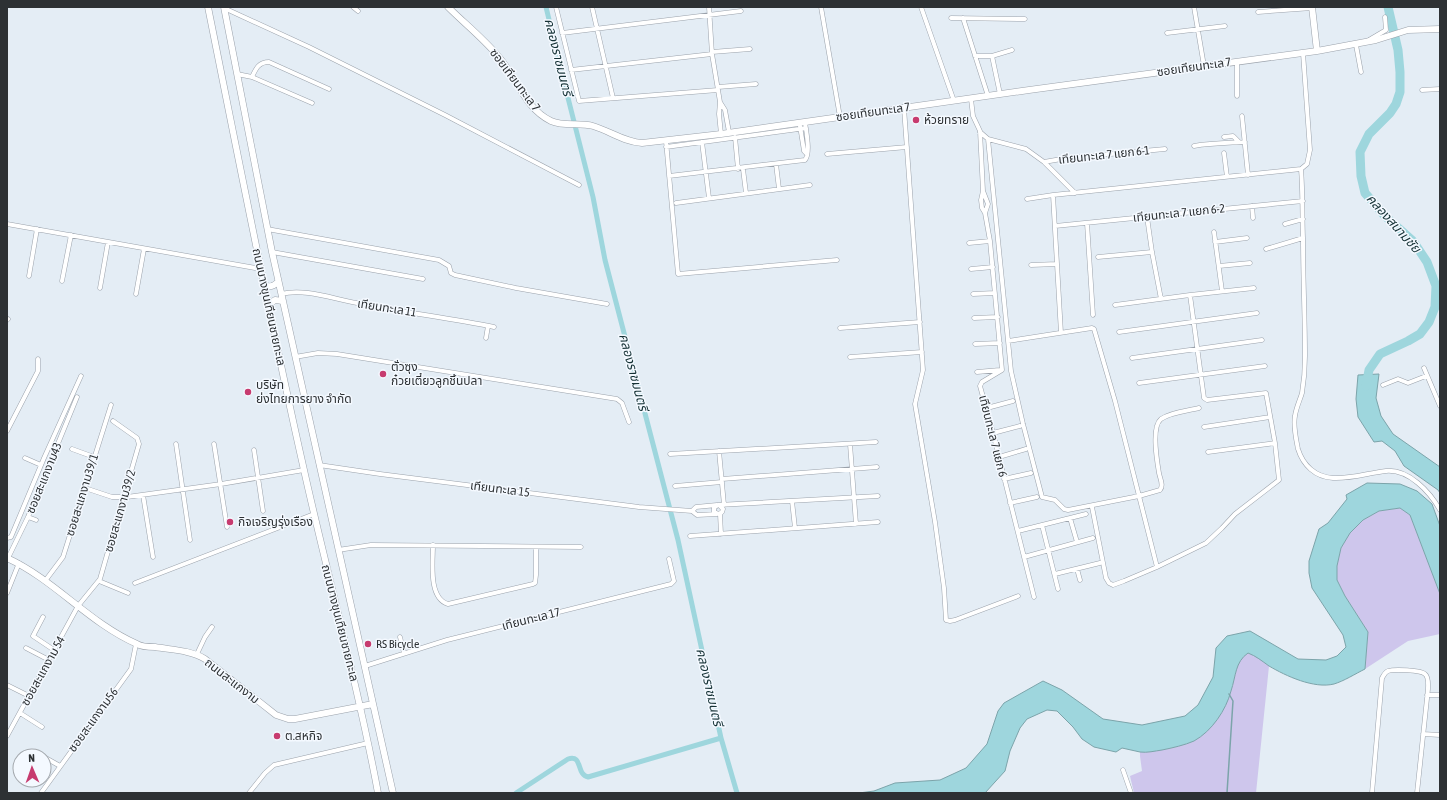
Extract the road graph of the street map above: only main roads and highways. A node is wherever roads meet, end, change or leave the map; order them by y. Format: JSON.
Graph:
{"nodes":[{"id":1,"x":208,"y":7,"type":"edge"},
{"id":2,"x":448,"y":7,"type":"edge"},
{"id":3,"x":224,"y":8,"type":"edge"},
{"id":4,"x":1312,"y":8,"type":"edge"},
{"id":5,"x":1440,"y":29,"type":"edge"},
{"id":6,"x":1317,"y":51,"type":"junction"},
{"id":7,"x":278,"y":282,"type":"junction"},
{"id":8,"x":264,"y":285,"type":"junction"},
{"id":9,"x":283,"y":301,"type":"junction"},
{"id":10,"x":268,"y":305,"type":"junction"},
{"id":11,"x":8,"y":558,"type":"edge"},
{"id":12,"x":374,"y":704,"type":"junction"},
{"id":13,"x":360,"y":707,"type":"junction"},
{"id":14,"x":378,"y":793,"type":"edge"},
{"id":15,"x":393,"y":793,"type":"edge"}],
"edges":[{"from":1,"to":8,"type":"main road","name":"ถนนบางขุนเทียนชายทะเล"},
{"from":2,"to":6,"type":"main road","name":"ซอยเทียนทะเล 7"},
{"from":3,"to":7,"type":"main road","name":"ถนนบางขุนเทียนชายทะเล"},
{"from":4,"to":6,"type":"main road"},
{"from":5,"to":6,"type":"main road","name":"ซอยเทียนทะเล 7"},
{"from":7,"to":8,"type":"main road"},
{"from":7,"to":9,"type":"main road","name":"ถนนบางขุนเทียนชายทะเล"},
{"from":8,"to":10,"type":"main road","name":"ถนนบางขุนเทียนชายทะเล"},
{"from":9,"to":10,"type":"main road"},
{"from":9,"to":12,"type":"main road","name":"ถนนบางขุนเทียนชายทะเล"},
{"from":10,"to":13,"type":"main road","name":"ถนนบางขุนเทียนชายทะเล"},
{"from":11,"to":13,"type":"main road","name":"ถนนสะแกงาม"},
{"from":12,"to":13,"type":"main road","name":"ถนนสะแกงาม"},
{"from":12,"to":15,"type":"main road","name":"ถนนบางขุนเทียนชายทะเล"},
{"from":13,"to":14,"type":"main road","name":"ถนนบางขุนเทียนชายทะเล"}]}
